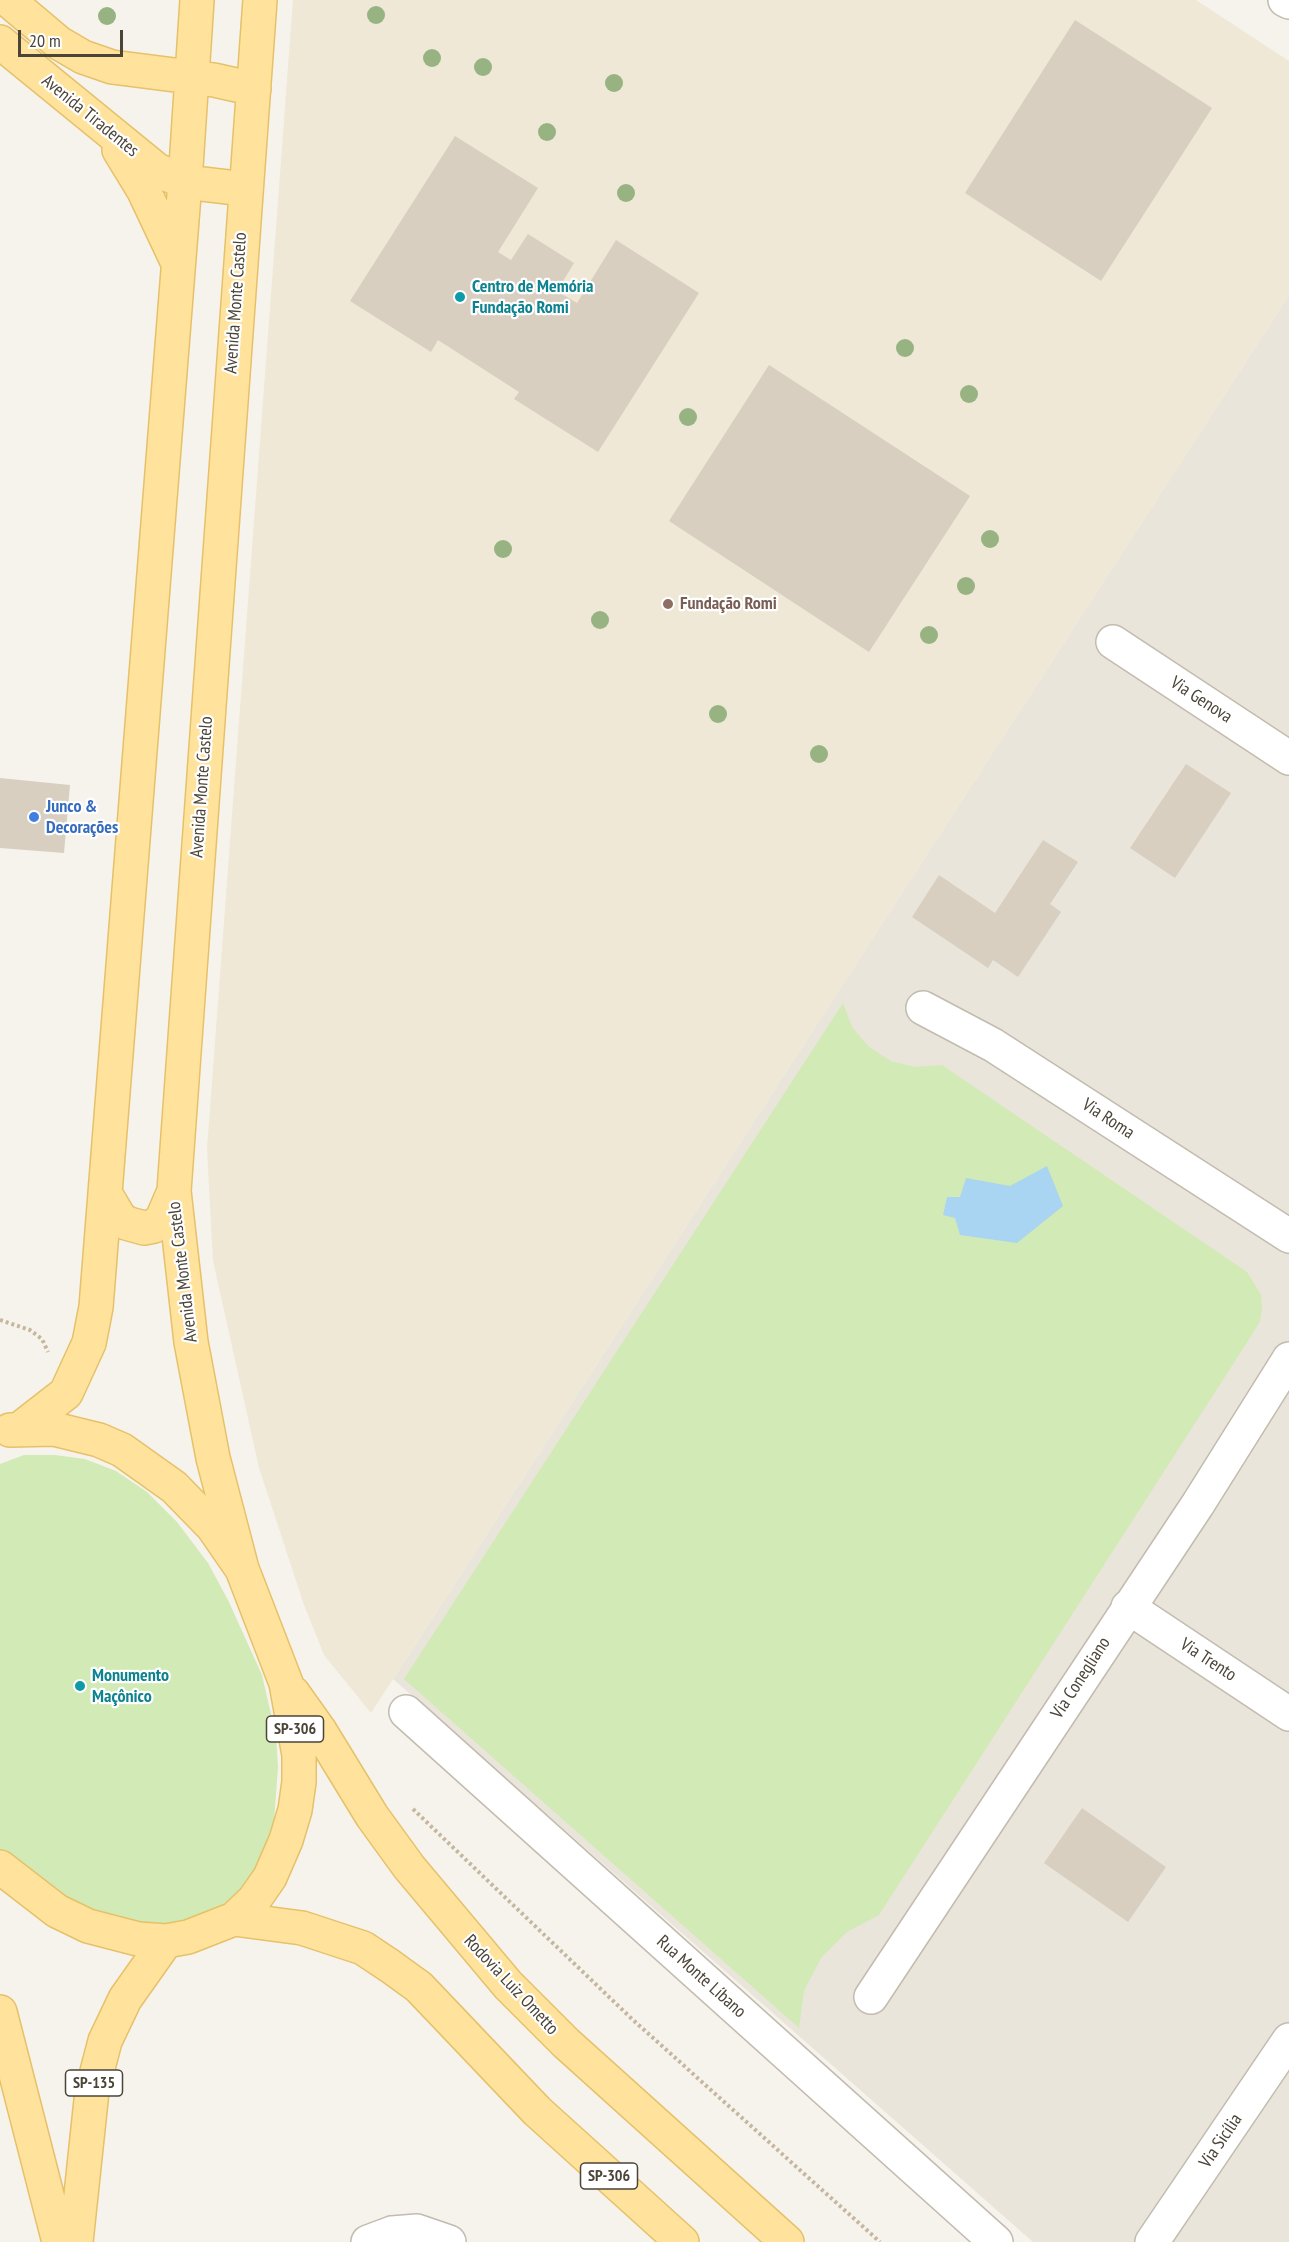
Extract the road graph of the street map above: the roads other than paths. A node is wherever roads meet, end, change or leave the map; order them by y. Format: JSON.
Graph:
{"nodes":[{"id":1,"x":8,"y":0,"type":"edge"},
{"id":2,"x":197,"y":0,"type":"edge"},
{"id":3,"x":260,"y":0,"type":"edge"},
{"id":4,"x":1285,"y":0,"type":"edge"},
{"id":5,"x":1289,"y":3,"type":"edge"},
{"id":6,"x":0,"y":42,"type":"edge"},
{"id":7,"x":193,"y":77,"type":"junction"},
{"id":8,"x":254,"y":89,"type":"junction"},
{"id":9,"x":100,"y":125,"type":"junction"},
{"id":10,"x":185,"y":182,"type":"junction"},
{"id":11,"x":244,"y":189,"type":"junction"},
{"id":12,"x":178,"y":263,"type":"junction"},
{"id":13,"x":1113,"y":642,"type":"dead end"},
{"id":14,"x":1289,"y":758,"type":"edge"},
{"id":15,"x":923,"y":1008,"type":"dead end"},
{"id":16,"x":174,"y":1191,"type":"junction"},
{"id":17,"x":106,"y":1195,"type":"junction"},
{"id":18,"x":1289,"y":1236,"type":"edge"},
{"id":19,"x":1289,"y":1359,"type":"edge"},
{"id":20,"x":11,"y":1430,"type":"edge"},
{"id":21,"x":242,"y":1569,"type":"junction"},
{"id":22,"x":1128,"y":1607,"type":"junction"},
{"id":23,"x":286,"y":1683,"type":"junction"},
{"id":24,"x":406,"y":1712,"type":"dead end"},
{"id":25,"x":1289,"y":1714,"type":"edge"},
{"id":26,"x":0,"y":1867,"type":"edge"},
{"id":27,"x":234,"y":1919,"type":"junction"},
{"id":28,"x":166,"y":1941,"type":"junction"},
{"id":29,"x":871,"y":1997,"type":"dead end"},
{"id":30,"x":0,"y":2012,"type":"edge"},
{"id":31,"x":1289,"y":2040,"type":"edge"},
{"id":32,"x":59,"y":2242,"type":"edge"},
{"id":33,"x":76,"y":2242,"type":"edge"},
{"id":34,"x":369,"y":2242,"type":"edge"},
{"id":35,"x":449,"y":2242,"type":"edge"},
{"id":36,"x":682,"y":2242,"type":"edge"},
{"id":37,"x":787,"y":2242,"type":"edge"},
{"id":38,"x":996,"y":2242,"type":"edge"},
{"id":39,"x":1152,"y":2242,"type":"edge"}],
"edges":[{"from":1,"to":7,"type":"main road"},
{"from":2,"to":7,"type":"main road"},
{"from":3,"to":8,"type":"main road","name":"Avenida Monte Castelo"},
{"from":4,"to":5,"type":"street"},
{"from":6,"to":9,"type":"main road","name":"Avenida Tiradentes"},
{"from":7,"to":8,"type":"main road"},
{"from":7,"to":10,"type":"main road"},
{"from":8,"to":11,"type":"main road","name":"Avenida Monte Castelo"},
{"from":9,"to":10,"type":"main road","name":"Avenida Tiradentes"},
{"from":9,"to":12,"type":"main road"},
{"from":10,"to":11,"type":"main road","name":"Avenida Tiradentes"},
{"from":10,"to":12,"type":"main road"},
{"from":11,"to":16,"type":"main road","name":"Avenida Monte Castelo"},
{"from":12,"to":17,"type":"main road"},
{"from":13,"to":14,"type":"street","name":"Via Genova"},
{"from":15,"to":18,"type":"street","name":"Via Roma"},
{"from":16,"to":17,"type":"main road"},
{"from":16,"to":21,"type":"main road","name":"Avenida Monte Castelo"},
{"from":17,"to":20,"type":"main road"},
{"from":19,"to":22,"type":"street","name":"Via Conegliano"},
{"from":20,"to":21,"type":"main road","number":"SP-306"},
{"from":21,"to":23,"type":"main road","number":"SP-306"},
{"from":22,"to":25,"type":"street","name":"Via Trento"},
{"from":22,"to":29,"type":"street","name":"Via Conegliano"},
{"from":23,"to":27,"type":"main road","number":"SP-306"},
{"from":23,"to":37,"type":"main road","name":"Rodovia Luiz Ometto","number":"SP-306"},
{"from":24,"to":38,"type":"street","name":"Rua Monte Líbano"},
{"from":26,"to":28,"type":"main road","number":"SP-306"},
{"from":27,"to":28,"type":"main road","number":"SP-306"},
{"from":27,"to":36,"type":"main road","number":"SP-306"},
{"from":28,"to":33,"type":"main road","number":"SP-135"},
{"from":30,"to":32,"type":"main road"},
{"from":31,"to":39,"type":"street","name":"Via Sicília"},
{"from":34,"to":35,"type":"street"}]}
